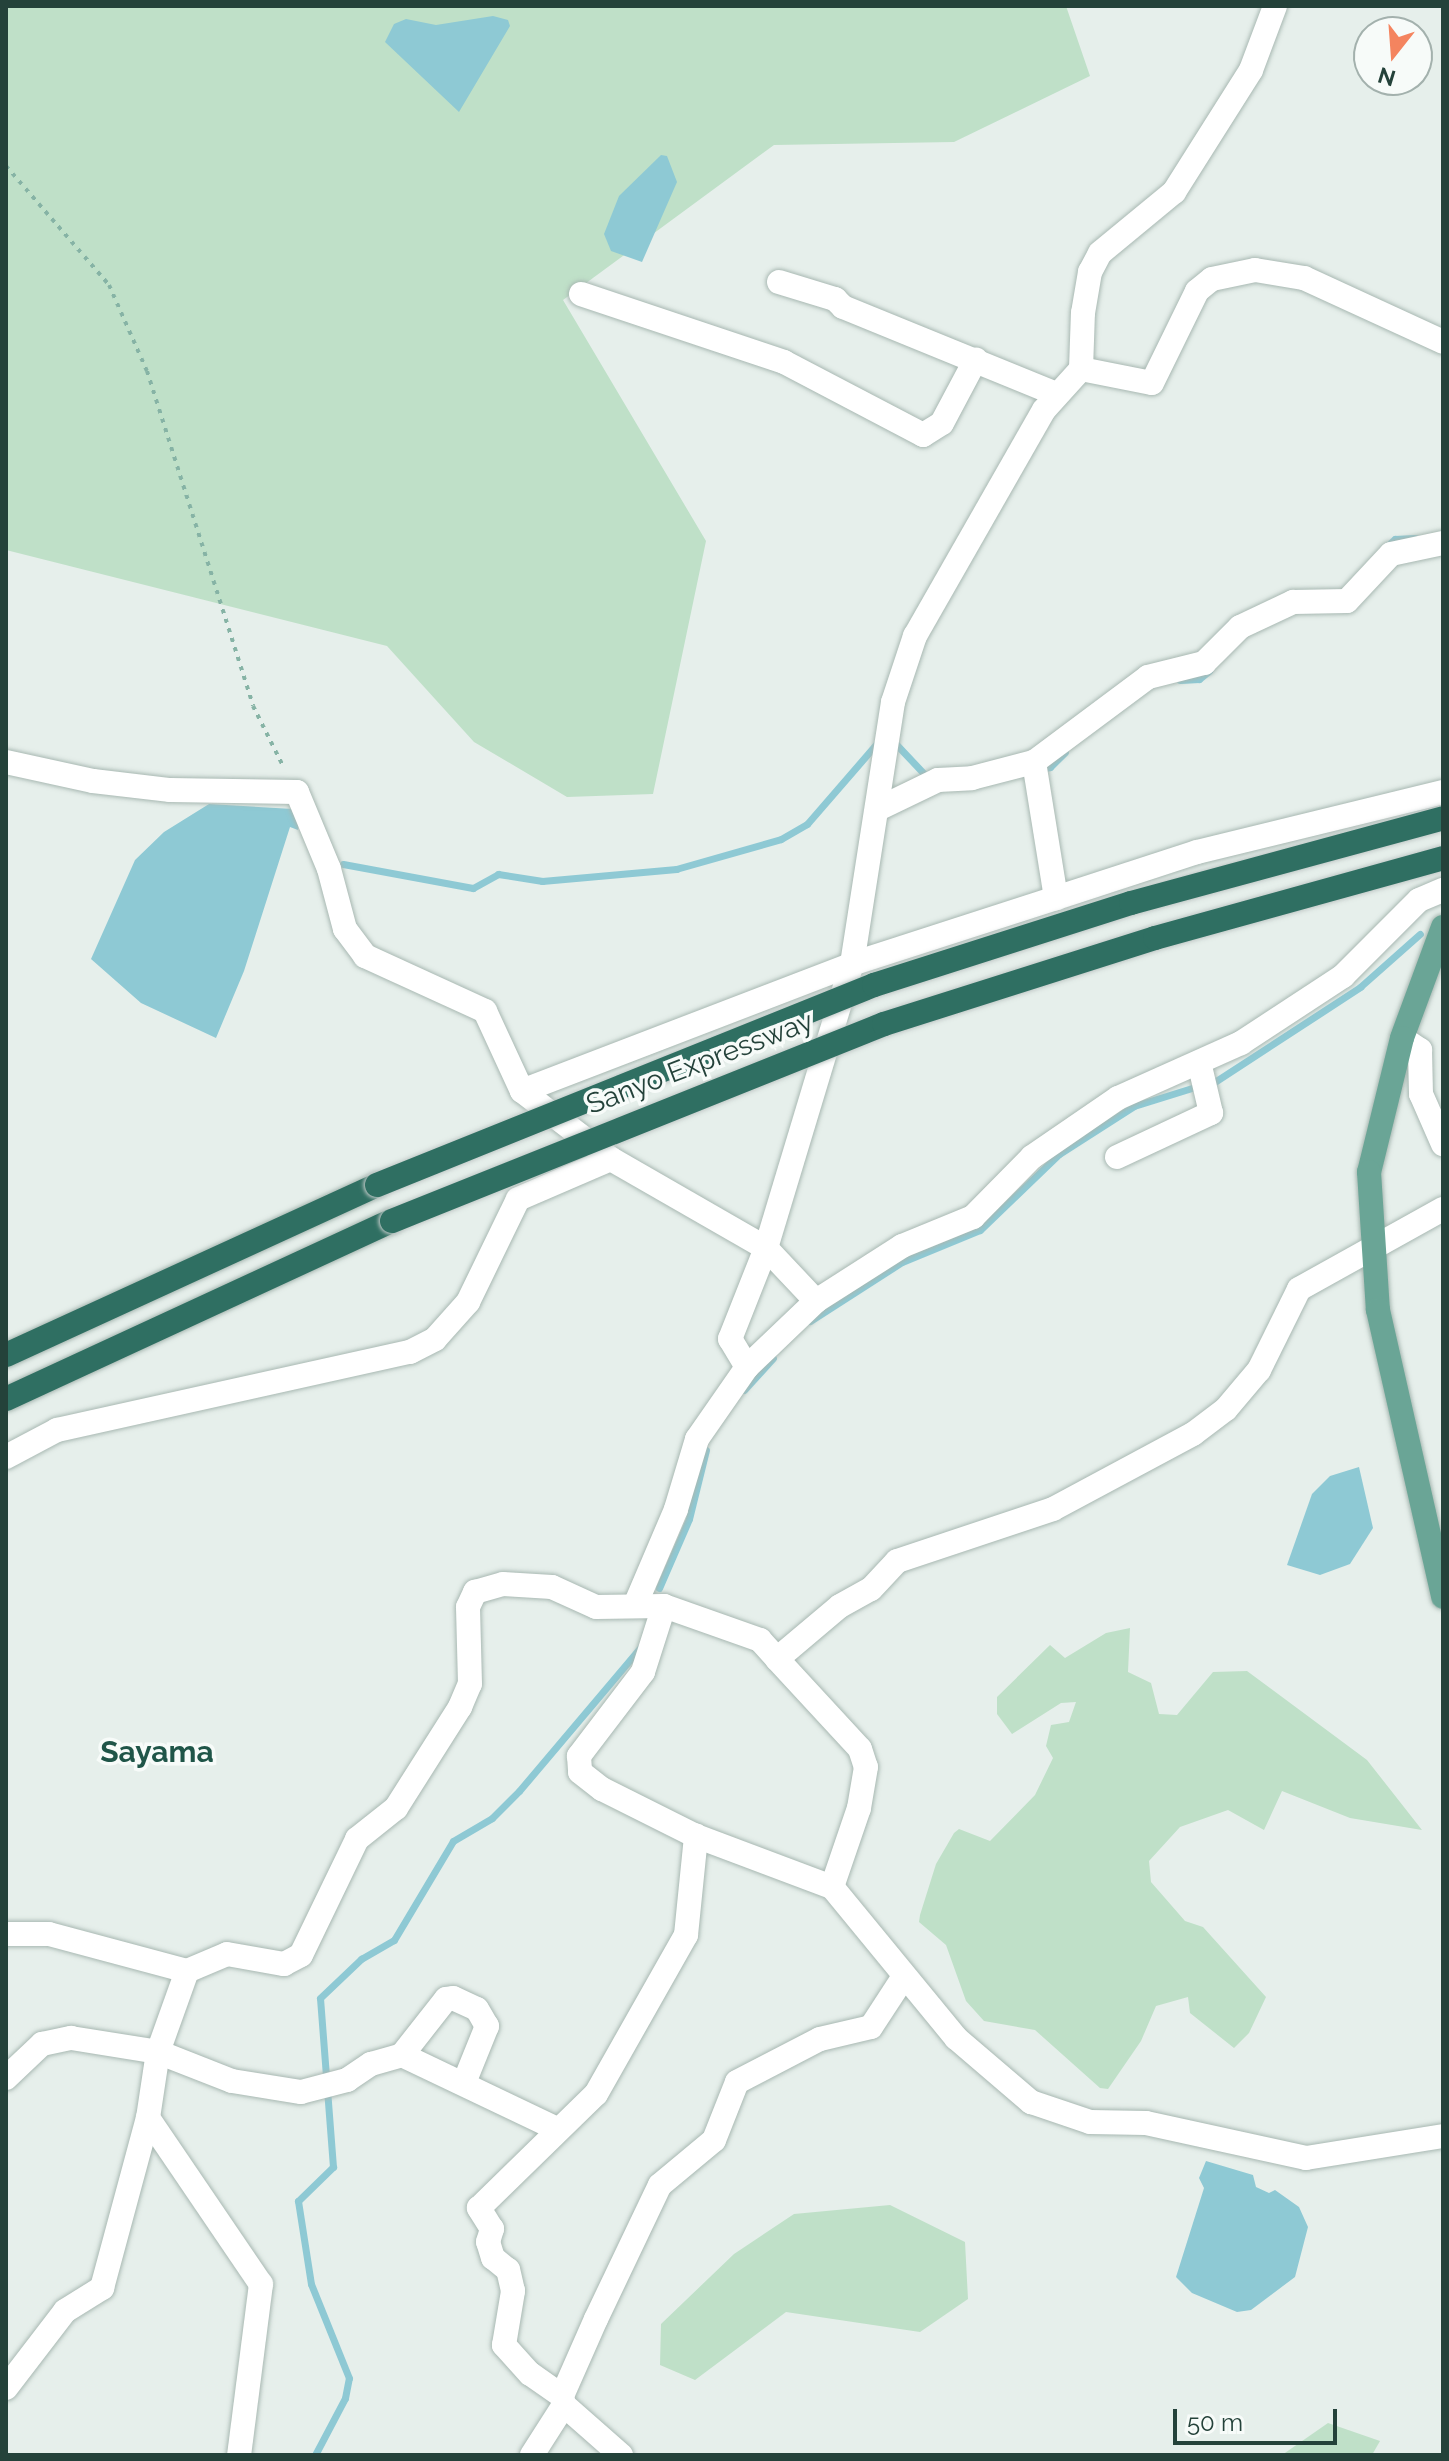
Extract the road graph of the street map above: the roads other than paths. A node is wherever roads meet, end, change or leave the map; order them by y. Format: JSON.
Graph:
{"nodes":[{"id":1,"x":1275,"y":6,"type":"edge"},
{"id":2,"x":779,"y":282,"type":"dead end"},
{"id":3,"x":581,"y":294,"type":"dead end"},
{"id":4,"x":1083,"y":313,"type":"junction"},
{"id":5,"x":1443,"y":342,"type":"edge"},
{"id":6,"x":976,"y":359,"type":"junction"},
{"id":7,"x":1081,"y":369,"type":"junction"},
{"id":8,"x":1050,"y":391,"type":"junction"},
{"id":9,"x":1443,"y":543,"type":"edge"},
{"id":10,"x":6,"y":762,"type":"edge"},
{"id":11,"x":1035,"y":767,"type":"junction"},
{"id":12,"x":1443,"y":792,"type":"edge"},
{"id":13,"x":880,"y":808,"type":"junction"},
{"id":14,"x":1443,"y":818,"type":"edge"},
{"id":15,"x":1443,"y":858,"type":"edge"},
{"id":16,"x":1443,"y":890,"type":"edge"},
{"id":17,"x":1056,"y":898,"type":"junction"},
{"id":18,"x":1443,"y":927,"type":"edge"},
{"id":19,"x":852,"y":964,"type":"junction"},
{"id":20,"x":1402,"y":1038,"type":"junction"},
{"id":21,"x":1199,"y":1062,"type":"junction"},
{"id":22,"x":522,"y":1091,"type":"junction"},
{"id":23,"x":1443,"y":1144,"type":"edge"},
{"id":24,"x":1117,"y":1157,"type":"dead end"},
{"id":25,"x":611,"y":1159,"type":"junction"},
{"id":26,"x":1443,"y":1209,"type":"edge"},
{"id":27,"x":766,"y":1248,"type":"junction"},
{"id":28,"x":1371,"y":1250,"type":"junction"},
{"id":29,"x":816,"y":1301,"type":"junction"},
{"id":30,"x":6,"y":1355,"type":"edge"},
{"id":31,"x":747,"y":1367,"type":"junction"},
{"id":32,"x":6,"y":1399,"type":"edge"},
{"id":33,"x":6,"y":1457,"type":"edge"},
{"id":34,"x":1443,"y":1597,"type":"edge"},
{"id":35,"x":636,"y":1603,"type":"junction"},
{"id":36,"x":664,"y":1606,"type":"junction"},
{"id":37,"x":777,"y":1659,"type":"junction"},
{"id":38,"x":696,"y":1836,"type":"junction"},
{"id":39,"x":832,"y":1887,"type":"junction"},
{"id":40,"x":6,"y":1934,"type":"edge"},
{"id":41,"x":187,"y":1971,"type":"junction"},
{"id":42,"x":903,"y":1978,"type":"junction"},
{"id":43,"x":158,"y":2052,"type":"junction"},
{"id":44,"x":402,"y":2055,"type":"junction"},
{"id":45,"x":6,"y":2078,"type":"edge"},
{"id":46,"x":464,"y":2083,"type":"junction"},
{"id":47,"x":148,"y":2118,"type":"junction"},
{"id":48,"x":557,"y":2129,"type":"junction"},
{"id":49,"x":1443,"y":2136,"type":"edge"},
{"id":50,"x":6,"y":2388,"type":"edge"},
{"id":51,"x":563,"y":2401,"type":"junction"},
{"id":52,"x":239,"y":2455,"type":"edge"},
{"id":53,"x":532,"y":2455,"type":"edge"},
{"id":54,"x":621,"y":2455,"type":"edge"}],
"edges":[{"from":1,"to":4,"type":"street"},
{"from":2,"to":6,"type":"street"},
{"from":3,"to":6,"type":"street"},
{"from":4,"to":7,"type":"street"},
{"from":4,"to":8,"type":"street"},
{"from":5,"to":7,"type":"street"},
{"from":6,"to":8,"type":"street"},
{"from":7,"to":8,"type":"street"},
{"from":8,"to":13,"type":"street"},
{"from":9,"to":11,"type":"street"},
{"from":10,"to":22,"type":"street"},
{"from":11,"to":13,"type":"street"},
{"from":11,"to":17,"type":"street"},
{"from":12,"to":17,"type":"street"},
{"from":13,"to":19,"type":"street"},
{"from":14,"to":30,"type":"highway","name":"Sanyo Expressway","bridge":true},
{"from":15,"to":32,"type":"highway","name":"Sanyo Expressway","bridge":true},
{"from":16,"to":21,"type":"street"},
{"from":17,"to":19,"type":"street"},
{"from":18,"to":20,"type":"main road"},
{"from":19,"to":22,"type":"street"},
{"from":19,"to":27,"type":"street"},
{"from":20,"to":23,"type":"street"},
{"from":20,"to":28,"type":"main road"},
{"from":21,"to":24,"type":"street"},
{"from":21,"to":29,"type":"street"},
{"from":22,"to":25,"type":"street"},
{"from":25,"to":27,"type":"street"},
{"from":25,"to":33,"type":"street"},
{"from":26,"to":28,"type":"street"},
{"from":27,"to":29,"type":"street"},
{"from":27,"to":31,"type":"street"},
{"from":28,"to":34,"type":"main road"},
{"from":28,"to":37,"type":"street"},
{"from":29,"to":31,"type":"street"},
{"from":31,"to":35,"type":"street"},
{"from":35,"to":36,"type":"street"},
{"from":35,"to":41,"type":"street"},
{"from":36,"to":37,"type":"street"},
{"from":36,"to":38,"type":"street"},
{"from":37,"to":39,"type":"street"},
{"from":38,"to":39,"type":"street"},
{"from":38,"to":48,"type":"street"},
{"from":39,"to":42,"type":"street"},
{"from":40,"to":41,"type":"street"},
{"from":41,"to":43,"type":"street"},
{"from":42,"to":49,"type":"street"},
{"from":42,"to":51,"type":"street"},
{"from":43,"to":44,"type":"street"},
{"from":43,"to":45,"type":"street"},
{"from":43,"to":47,"type":"street"},
{"from":44,"to":46,"type":"street"},
{"from":44,"to":46,"type":"street"},
{"from":46,"to":48,"type":"street"},
{"from":47,"to":50,"type":"street"},
{"from":47,"to":52,"type":"street"},
{"from":48,"to":51,"type":"street"},
{"from":51,"to":53,"type":"street"},
{"from":51,"to":54,"type":"street"}]}
